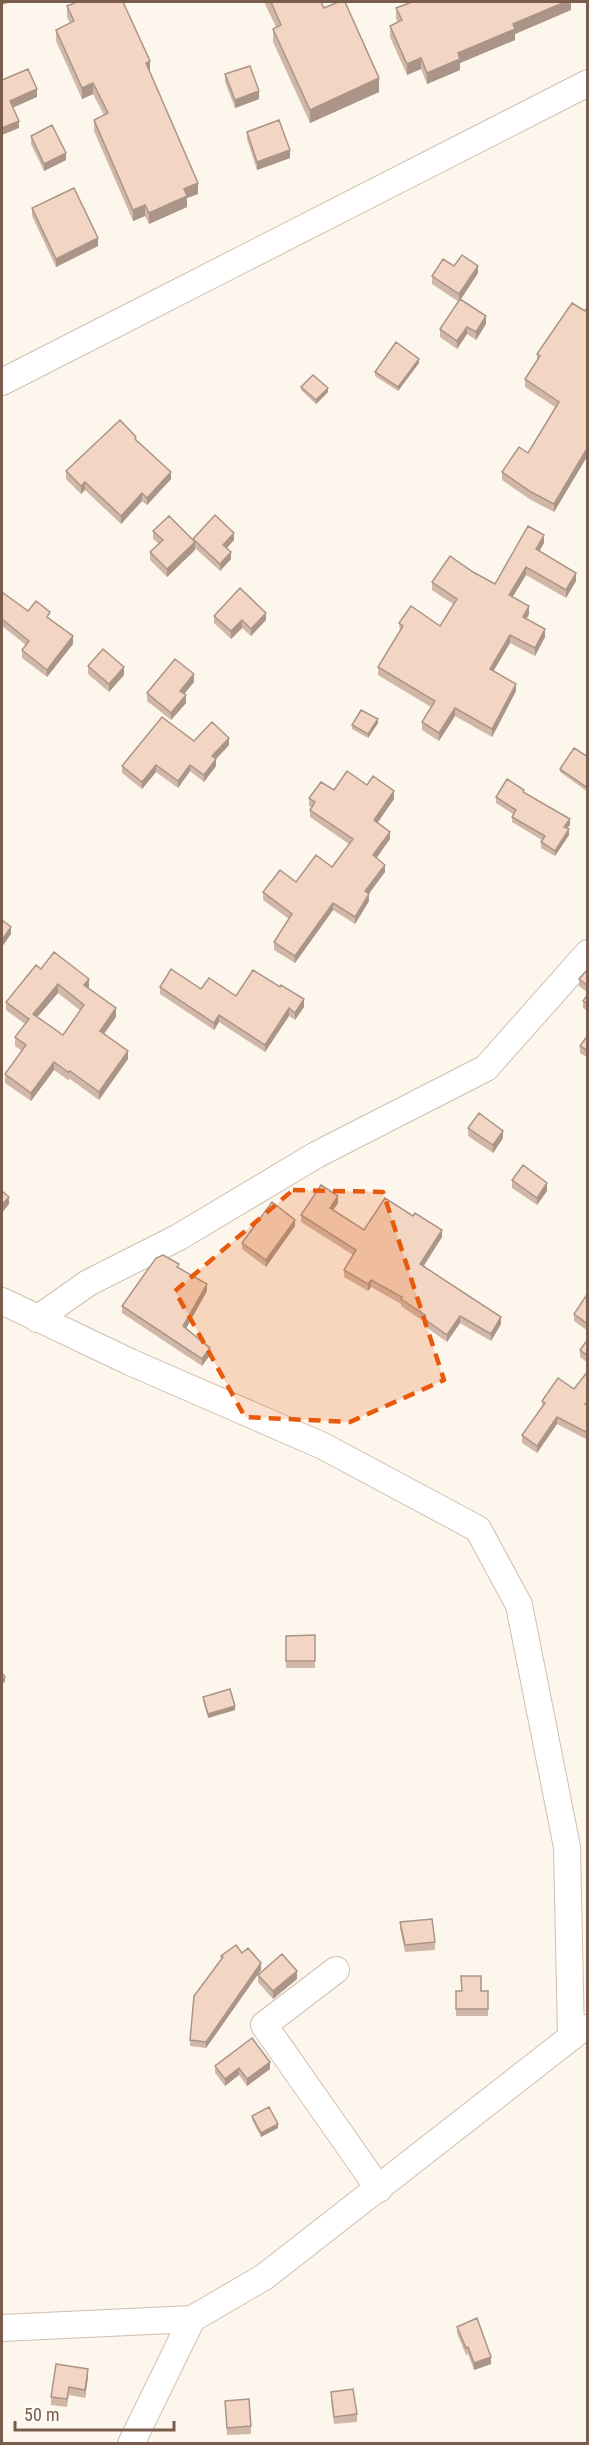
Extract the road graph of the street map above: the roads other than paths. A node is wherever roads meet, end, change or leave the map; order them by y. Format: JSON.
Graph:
{"nodes":[{"id":1,"x":588,"y":83,"type":"edge"},
{"id":2,"x":2,"y":382,"type":"edge"},
{"id":3,"x":588,"y":953,"type":"edge"},
{"id":4,"x":2,"y":1301,"type":"edge"},
{"id":5,"x":37,"y":1319,"type":"junction"},
{"id":6,"x":336,"y":1970,"type":"dead end"},
{"id":7,"x":579,"y":2031,"type":"edge"},
{"id":8,"x":379,"y":2189,"type":"junction"},
{"id":9,"x":192,"y":2319,"type":"junction"},
{"id":10,"x":2,"y":2328,"type":"edge"},
{"id":11,"x":131,"y":2444,"type":"edge"}],
"edges":[{"from":1,"to":2,"type":"street"},
{"from":3,"to":5,"type":"street"},
{"from":4,"to":5,"type":"street"},
{"from":5,"to":7,"type":"street"},
{"from":6,"to":8,"type":"street"},
{"from":7,"to":8,"type":"street"},
{"from":8,"to":9,"type":"street"},
{"from":9,"to":10,"type":"street"},
{"from":9,"to":11,"type":"street"}]}
